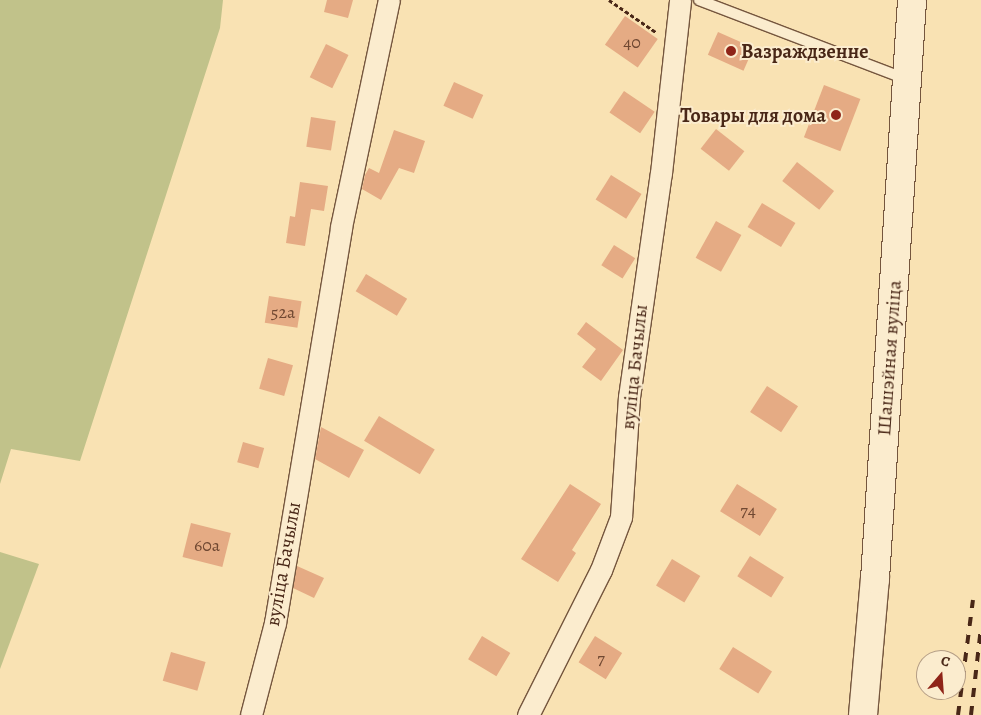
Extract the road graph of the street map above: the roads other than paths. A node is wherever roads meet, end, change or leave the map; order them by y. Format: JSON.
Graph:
{"nodes":[{"id":1,"x":389,"y":0,"type":"edge"},
{"id":2,"x":680,"y":0,"type":"edge"},
{"id":3,"x":699,"y":0,"type":"edge"},
{"id":4,"x":912,"y":0,"type":"edge"},
{"id":5,"x":908,"y":79,"type":"junction"},
{"id":6,"x":251,"y":715,"type":"edge"},
{"id":7,"x":528,"y":715,"type":"edge"},
{"id":8,"x":863,"y":715,"type":"edge"}],
"edges":[{"from":1,"to":6,"type":"street","name":"вуліца Бачылы"},
{"from":2,"to":7,"type":"street","name":"вуліца Бачылы"},
{"from":3,"to":5,"type":"lane"},
{"from":4,"to":5,"type":"main road","name":"Шашэйная вуліца"},
{"from":5,"to":8,"type":"main road","name":"Шашэйная вуліца"}]}
